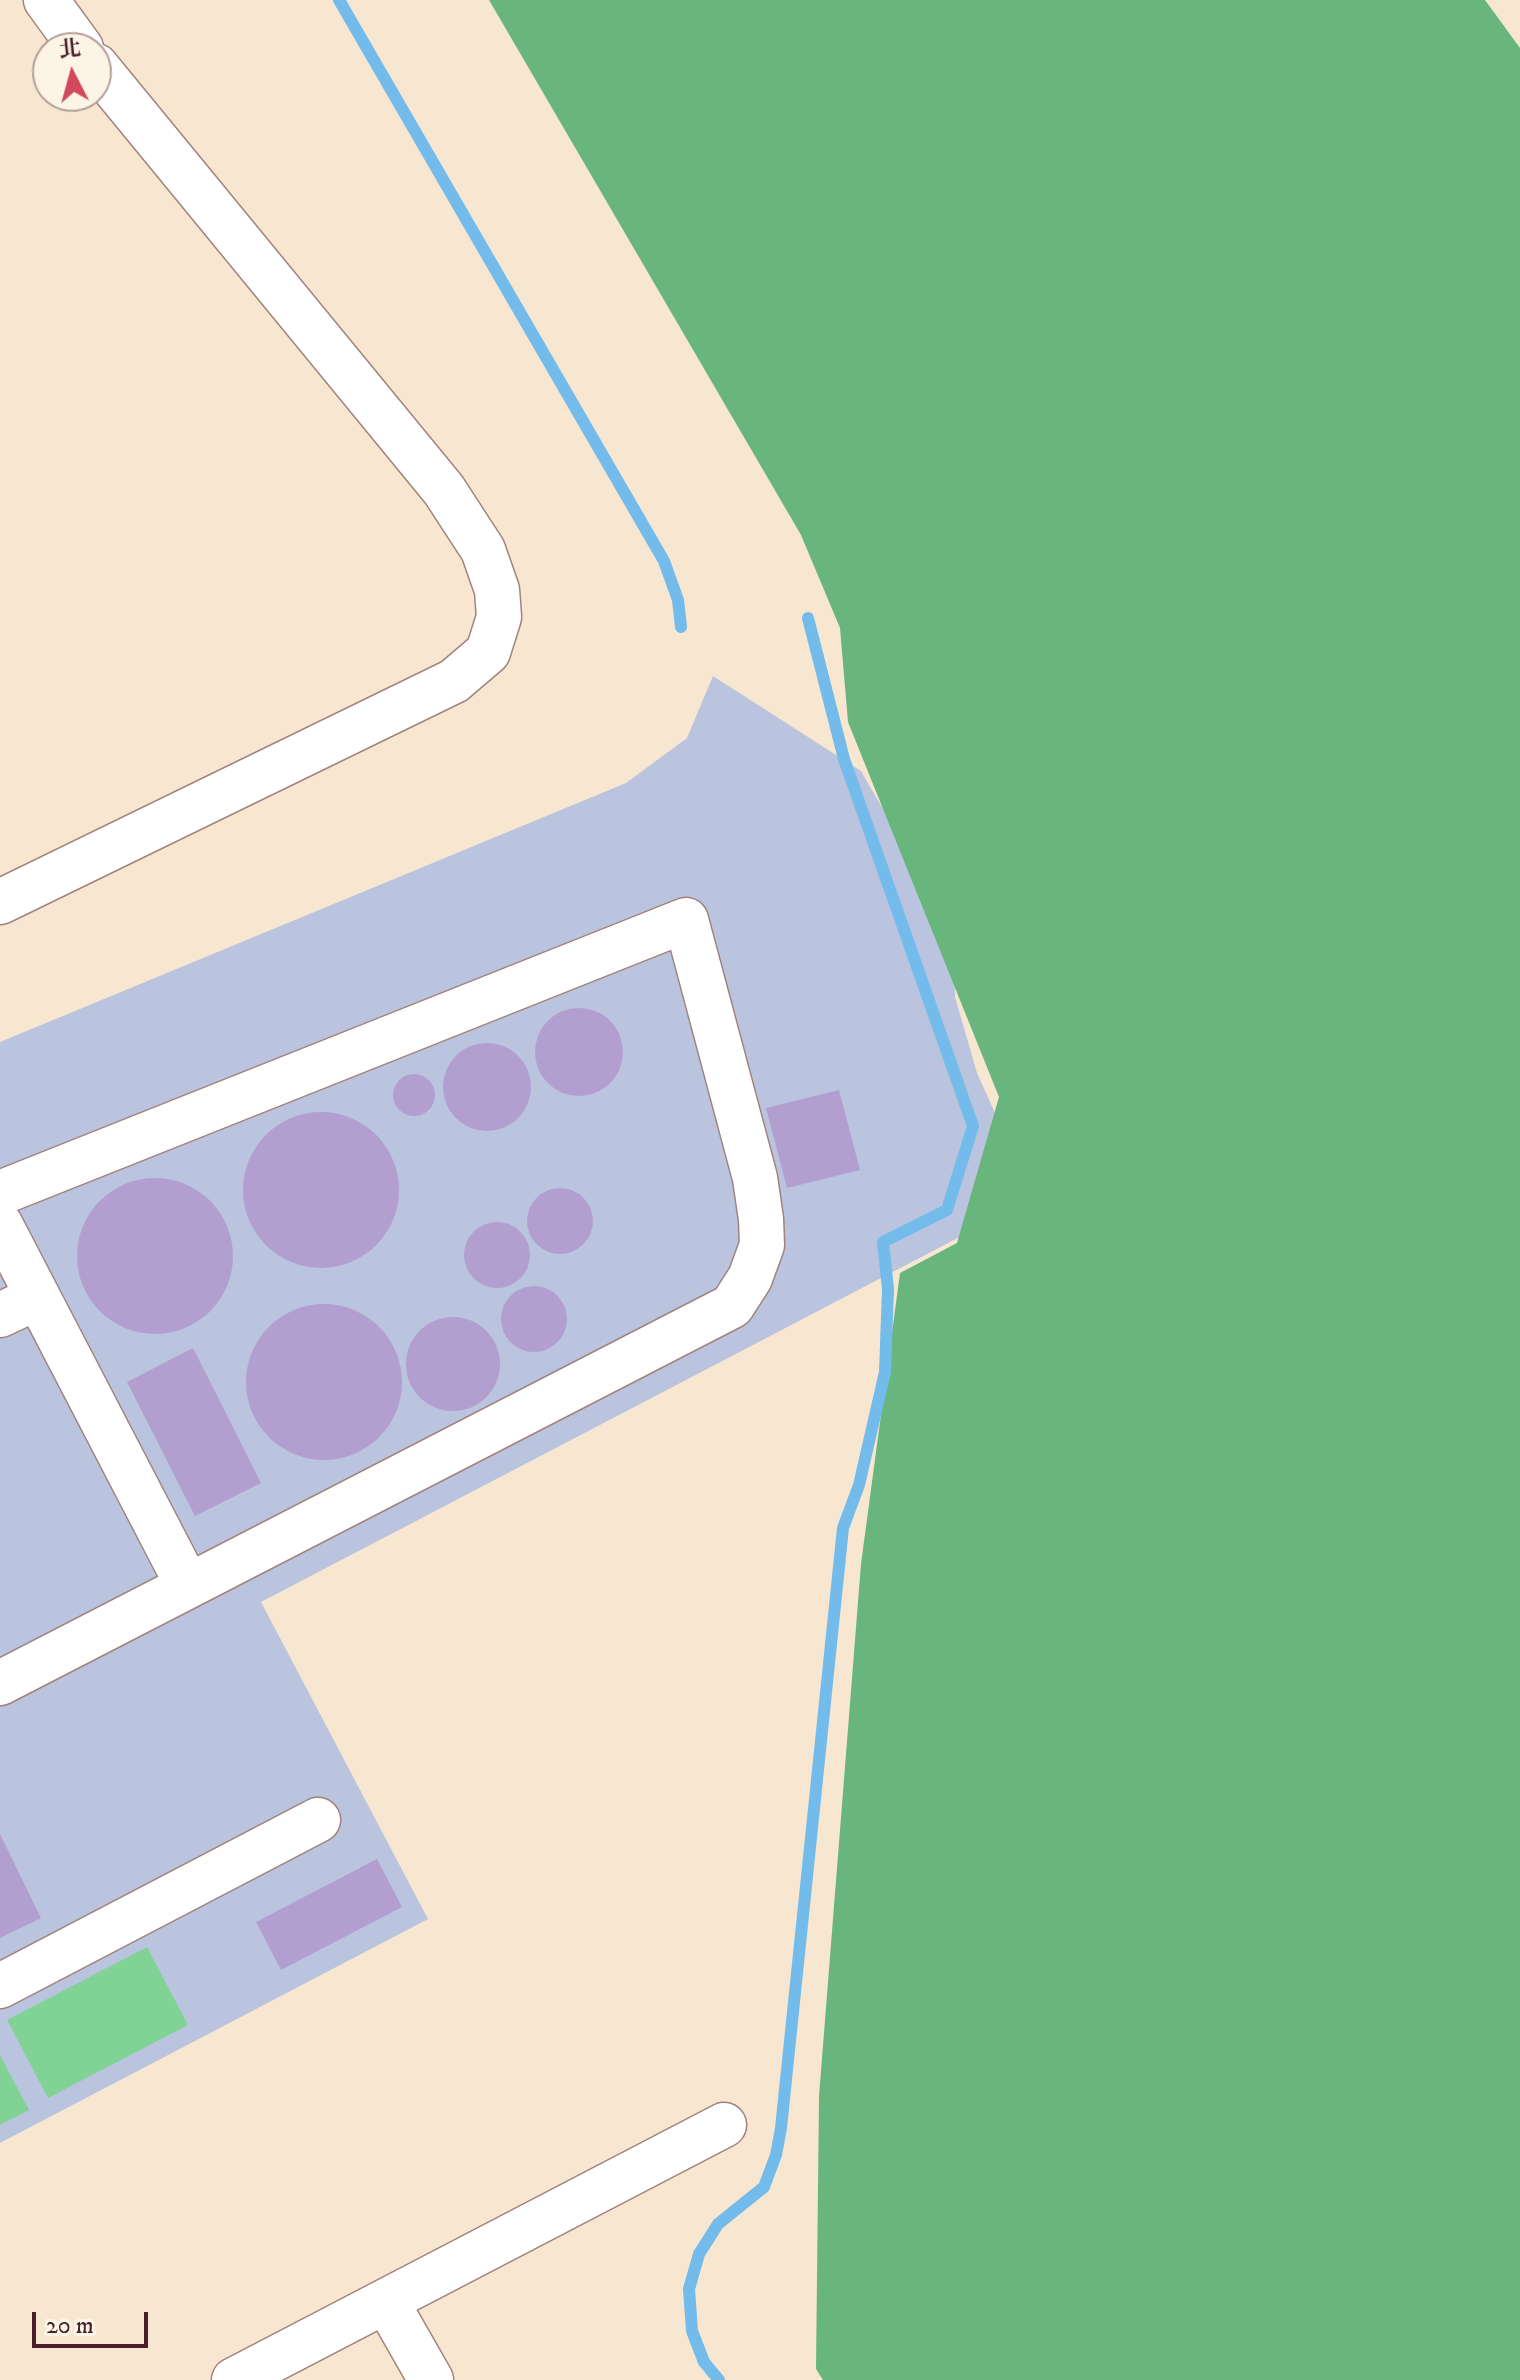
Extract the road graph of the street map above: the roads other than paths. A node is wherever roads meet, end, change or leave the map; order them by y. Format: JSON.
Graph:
{"nodes":[{"id":1,"x":46,"y":0,"type":"edge"},
{"id":2,"x":69,"y":32,"type":"edge"},
{"id":3,"x":112,"y":85,"type":"edge"},
{"id":4,"x":0,"y":902,"type":"edge"},
{"id":5,"x":0,"y":1193,"type":"edge"},
{"id":6,"x":0,"y":1224,"type":"edge"},
{"id":7,"x":19,"y":1306,"type":"edge"},
{"id":8,"x":188,"y":1586,"type":"junction"},
{"id":9,"x":0,"y":1683,"type":"edge"},
{"id":10,"x":318,"y":1820,"type":"dead end"},
{"id":11,"x":0,"y":1986,"type":"edge"},
{"id":12,"x":724,"y":2125,"type":"dead end"},
{"id":13,"x":386,"y":2301,"type":"junction"},
{"id":14,"x":234,"y":2380,"type":"edge"},
{"id":15,"x":431,"y":2380,"type":"edge"}],
"edges":[{"from":1,"to":2,"type":"lane"},
{"from":3,"to":4,"type":"lane"},
{"from":5,"to":8,"type":"lane"},
{"from":6,"to":7,"type":"lane"},
{"from":7,"to":8,"type":"lane"},
{"from":8,"to":9,"type":"lane"},
{"from":10,"to":11,"type":"lane"},
{"from":12,"to":13,"type":"lane"},
{"from":13,"to":14,"type":"lane"},
{"from":13,"to":15,"type":"lane"}]}
